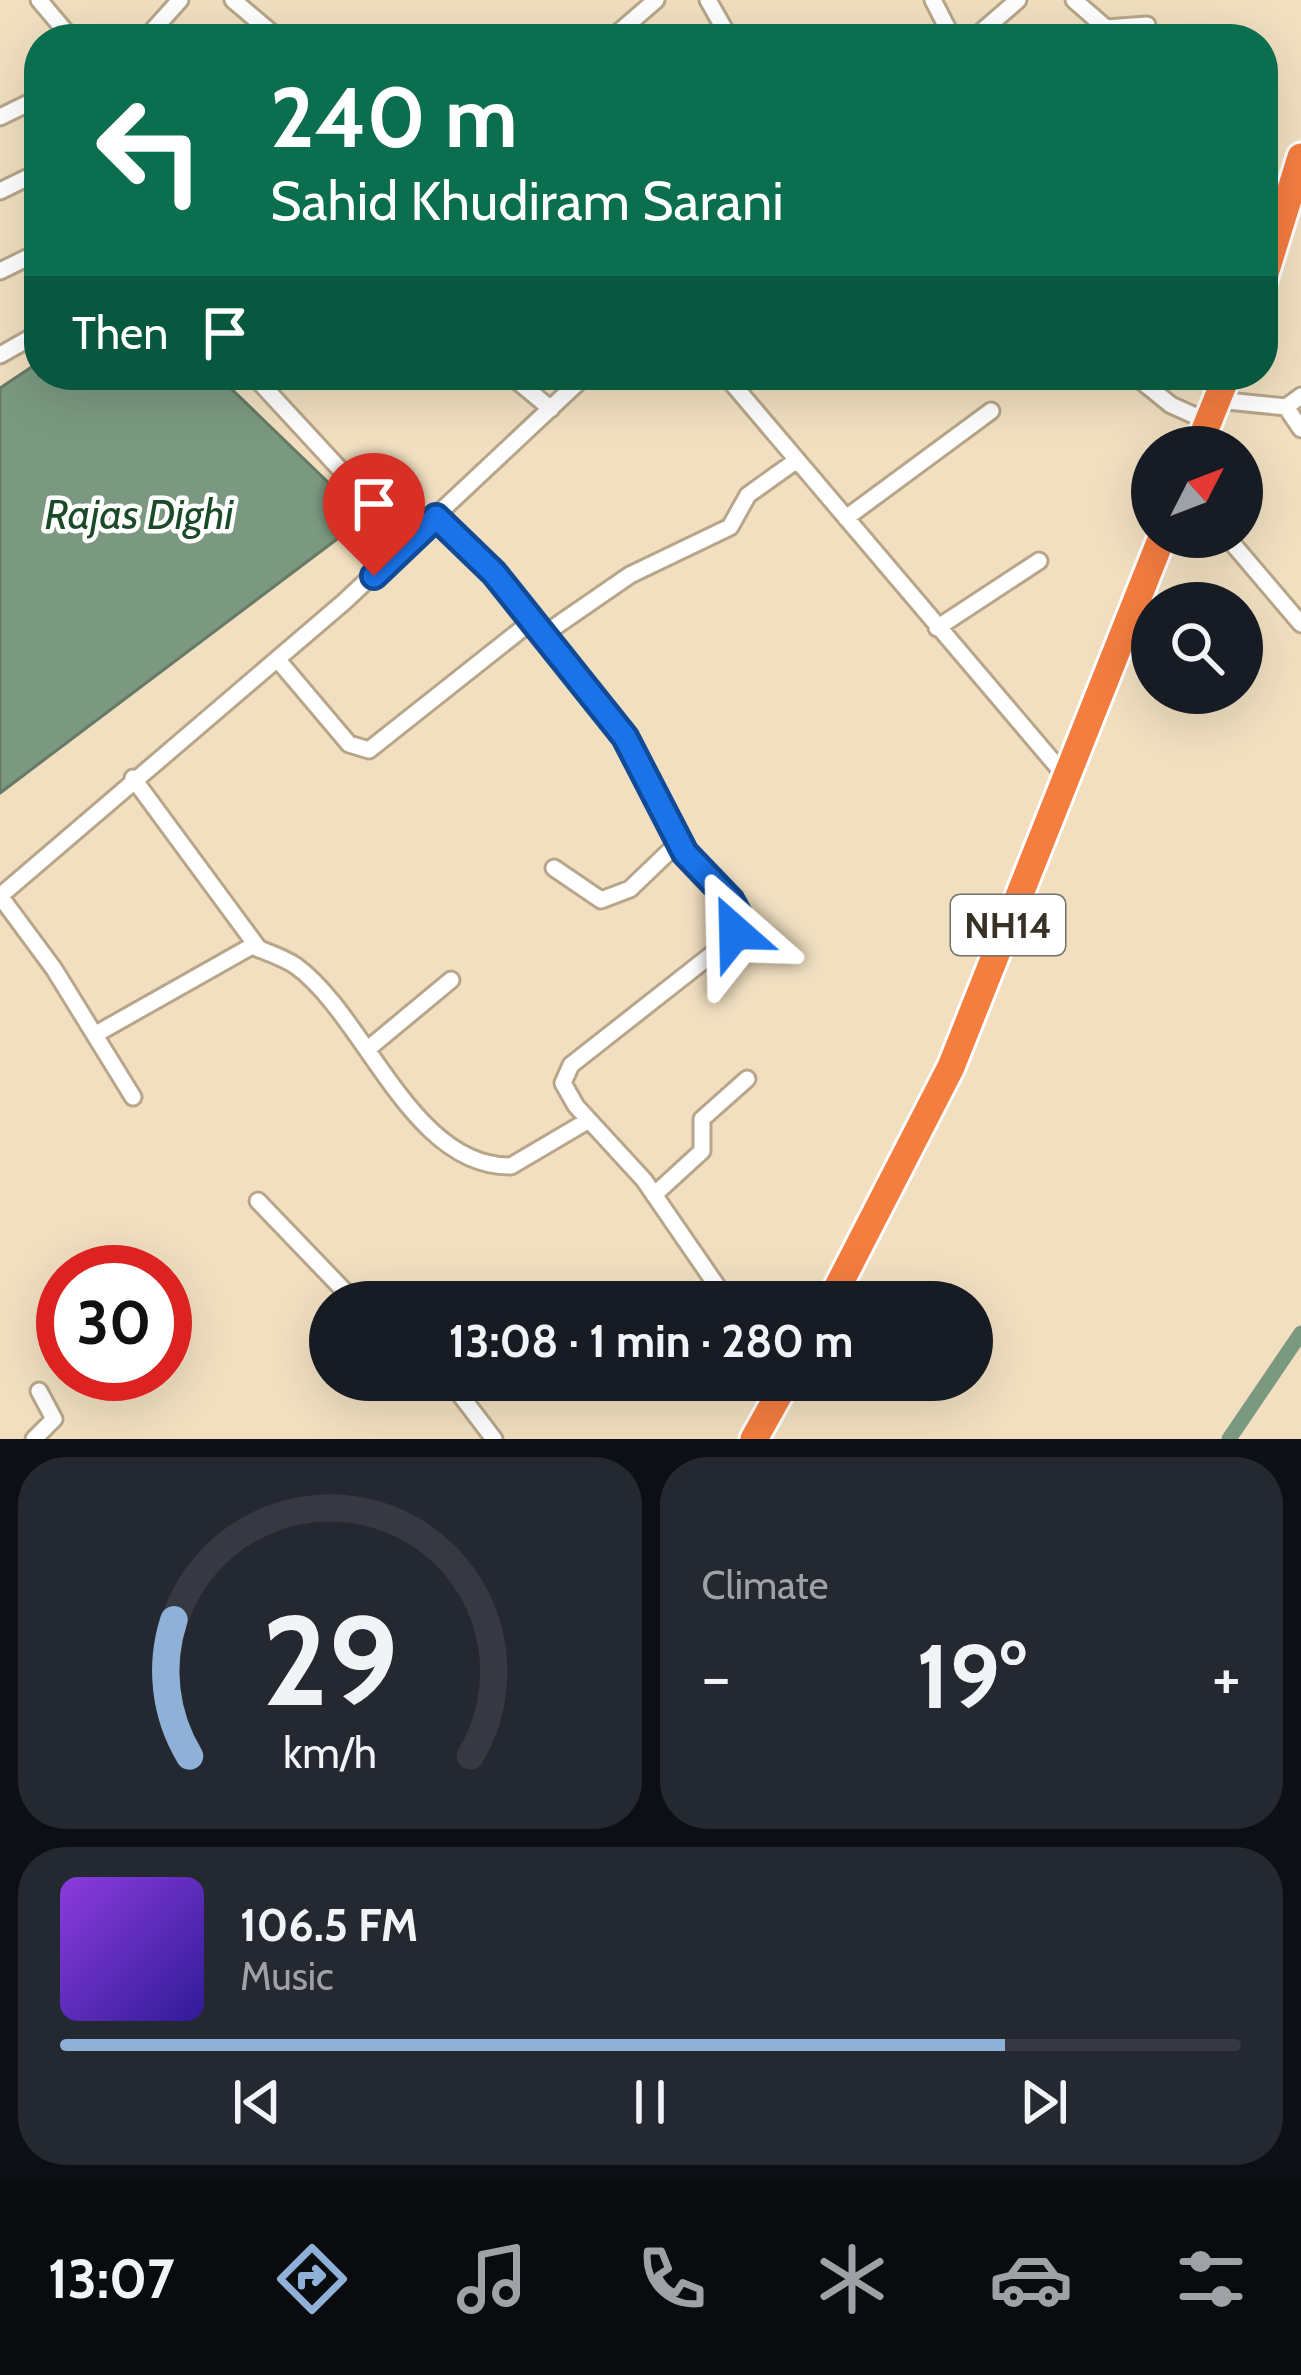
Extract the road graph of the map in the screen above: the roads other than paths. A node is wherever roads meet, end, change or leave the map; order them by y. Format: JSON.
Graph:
{"nodes":[{"id":1,"x":39,"y":0,"type":"edge"},
{"id":2,"x":233,"y":0,"type":"edge"},
{"id":3,"x":656,"y":0,"type":"edge"},
{"id":4,"x":1018,"y":0,"type":"edge"},
{"id":5,"x":1074,"y":0,"type":"edge"},
{"id":6,"x":179,"y":1,"type":"edge"},
{"id":7,"x":59,"y":24,"type":"edge"},
{"id":8,"x":158,"y":24,"type":"edge"},
{"id":9,"x":262,"y":24,"type":"edge"},
{"id":10,"x":628,"y":24,"type":"edge"},
{"id":11,"x":990,"y":24,"type":"edge"},
{"id":12,"x":1101,"y":24,"type":"edge"},
{"id":13,"x":1301,"y":157,"type":"edge"},
{"id":14,"x":1278,"y":231,"type":"edge"},
{"id":15,"x":267,"y":390,"type":"edge"},
{"id":16,"x":528,"y":390,"type":"edge"},
{"id":17,"x":571,"y":390,"type":"edge"},
{"id":18,"x":738,"y":390,"type":"edge"},
{"id":19,"x":1152,"y":390,"type":"edge"},
{"id":20,"x":1301,"y":396,"type":"edge"},
{"id":21,"x":1286,"y":407,"type":"junction"},
{"id":22,"x":551,"y":409,"type":"junction"},
{"id":23,"x":991,"y":411,"type":"dead end"},
{"id":24,"x":1213,"y":411,"type":"edge"},
{"id":25,"x":1301,"y":429,"type":"edge"},
{"id":26,"x":797,"y":460,"type":"junction"},
{"id":27,"x":436,"y":517,"type":"junction"},
{"id":28,"x":845,"y":518,"type":"junction"},
{"id":29,"x":402,"y":549,"type":"junction"},
{"id":30,"x":1154,"y":558,"type":"edge"},
{"id":31,"x":1245,"y":558,"type":"edge"},
{"id":32,"x":1039,"y":561,"type":"dead end"},
{"id":33,"x":1301,"y":624,"type":"edge"},
{"id":34,"x":537,"y":628,"type":"junction"},
{"id":35,"x":937,"y":628,"type":"junction"},
{"id":36,"x":278,"y":660,"type":"junction"},
{"id":37,"x":133,"y":778,"type":"junction"},
{"id":38,"x":1067,"y":778,"type":"junction"},
{"id":39,"x":680,"y":841,"type":"junction"},
{"id":40,"x":554,"y":868,"type":"dead end"},
{"id":41,"x":0,"y":896,"type":"edge"},
{"id":42,"x":259,"y":949,"type":"junction"},
{"id":43,"x":452,"y":980,"type":"dead end"},
{"id":44,"x":96,"y":1034,"type":"junction"},
{"id":45,"x":369,"y":1048,"type":"junction"},
{"id":46,"x":747,"y":1079,"type":"dead end"},
{"id":47,"x":133,"y":1097,"type":"dead end"},
{"id":48,"x":589,"y":1120,"type":"junction"},
{"id":49,"x":654,"y":1195,"type":"junction"},
{"id":50,"x":258,"y":1201,"type":"dead end"},
{"id":51,"x":335,"y":1281,"type":"edge"},
{"id":52,"x":713,"y":1281,"type":"edge"},
{"id":53,"x":841,"y":1281,"type":"edge"},
{"id":54,"x":44,"y":1401,"type":"edge"},
{"id":55,"x":465,"y":1401,"type":"edge"},
{"id":56,"x":775,"y":1401,"type":"edge"},
{"id":57,"x":34,"y":1439,"type":"edge"},
{"id":58,"x":494,"y":1439,"type":"edge"},
{"id":59,"x":754,"y":1439,"type":"edge"}],
"edges":[{"from":1,"to":7,"type":"street"},
{"from":2,"to":9,"type":"street"},
{"from":3,"to":10,"type":"street"},
{"from":4,"to":11,"type":"street"},
{"from":5,"to":12,"type":"street"},
{"from":6,"to":8,"type":"street"},
{"from":13,"to":14,"type":"highway"},
{"from":15,"to":29,"type":"street"},
{"from":16,"to":22,"type":"street"},
{"from":17,"to":22,"type":"street"},
{"from":18,"to":26,"type":"street"},
{"from":19,"to":24,"type":"street"},
{"from":20,"to":21,"type":"street"},
{"from":21,"to":24,"type":"street"},
{"from":21,"to":25,"type":"street"},
{"from":22,"to":27,"type":"street"},
{"from":23,"to":28,"type":"street"},
{"from":26,"to":28,"type":"street"},
{"from":26,"to":34,"type":"street"},
{"from":27,"to":29,"type":"street"},
{"from":27,"to":34,"type":"street"},
{"from":28,"to":35,"type":"street"},
{"from":29,"to":36,"type":"street"},
{"from":30,"to":38,"type":"highway","number":"NH14"},
{"from":31,"to":33,"type":"street"},
{"from":32,"to":35,"type":"street"},
{"from":34,"to":36,"type":"street"},
{"from":34,"to":39,"type":"street"},
{"from":35,"to":38,"type":"street"},
{"from":36,"to":37,"type":"street"},
{"from":37,"to":41,"type":"street"},
{"from":37,"to":42,"type":"street"},
{"from":38,"to":53,"type":"highway","number":"NH14"},
{"from":39,"to":40,"type":"street"},
{"from":39,"to":48,"type":"street"},
{"from":41,"to":44,"type":"street"},
{"from":42,"to":44,"type":"street"},
{"from":42,"to":45,"type":"street"},
{"from":43,"to":45,"type":"street"},
{"from":44,"to":47,"type":"street"},
{"from":45,"to":48,"type":"street"},
{"from":46,"to":49,"type":"street"},
{"from":48,"to":49,"type":"street"},
{"from":49,"to":52,"type":"street"},
{"from":50,"to":51,"type":"street"},
{"from":54,"to":57,"type":"street"},
{"from":55,"to":58,"type":"street"},
{"from":56,"to":59,"type":"highway"}]}
